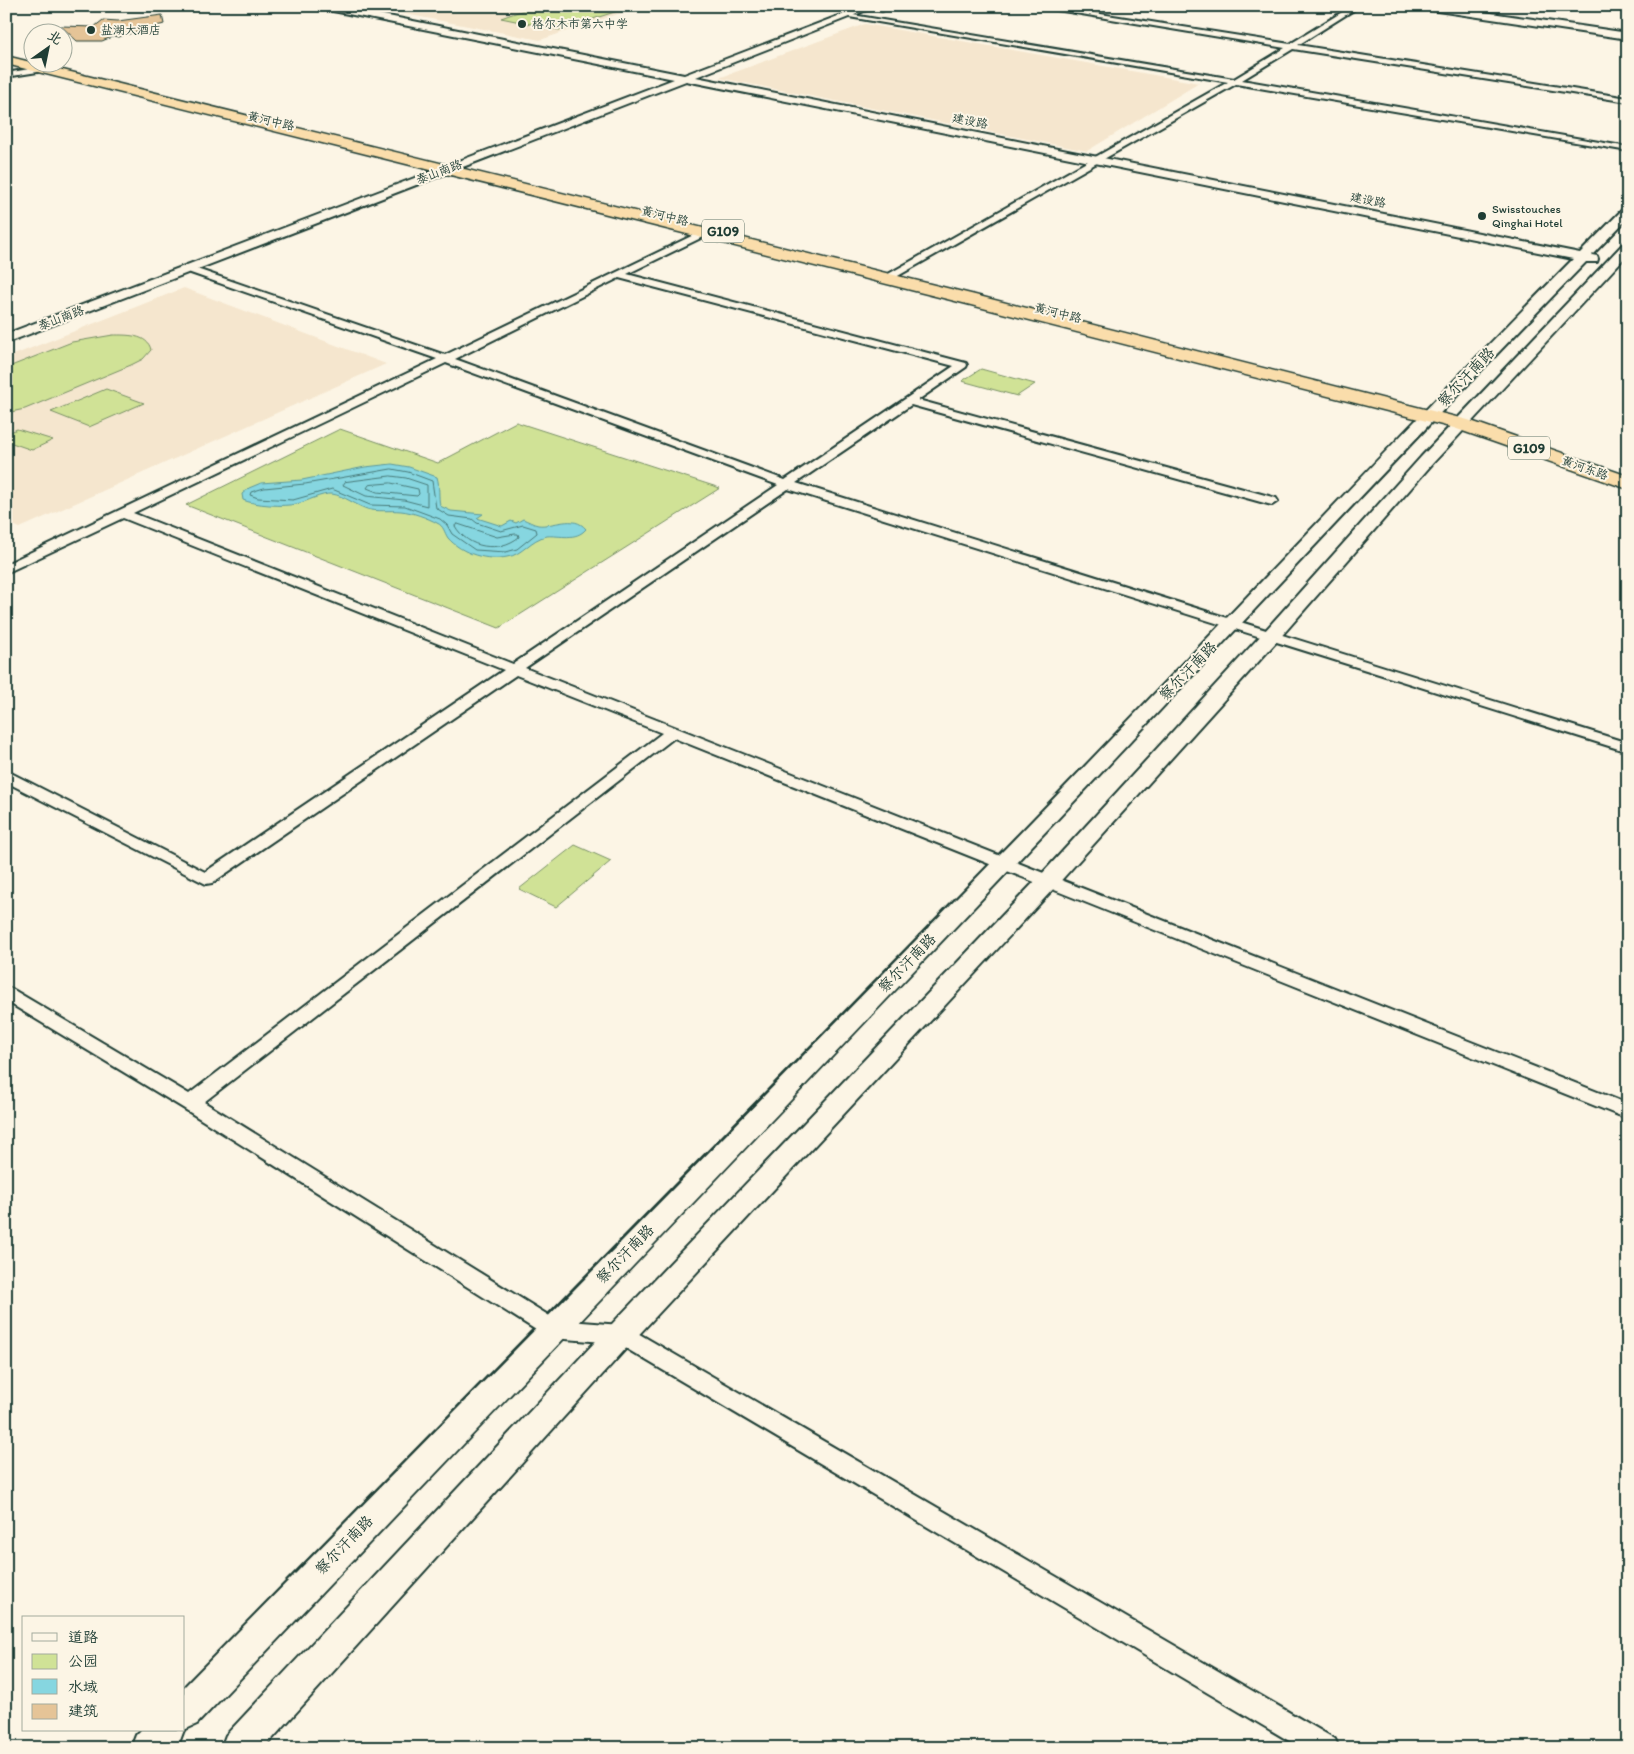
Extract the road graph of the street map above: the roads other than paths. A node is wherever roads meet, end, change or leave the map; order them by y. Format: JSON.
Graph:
{"nodes":[{"id":1,"x":324,"y":6,"type":"edge"},
{"id":2,"x":355,"y":6,"type":"edge"},
{"id":3,"x":1036,"y":6,"type":"edge"},
{"id":4,"x":1357,"y":6,"type":"edge"},
{"id":5,"x":1424,"y":6,"type":"edge"},
{"id":6,"x":1438,"y":6,"type":"edge"},
{"id":7,"x":873,"y":7,"type":"edge"},
{"id":8,"x":342,"y":10,"type":"junction"},
{"id":9,"x":847,"y":11,"type":"edge"},
{"id":10,"x":1628,"y":35,"type":"edge"},
{"id":11,"x":1290,"y":47,"type":"junction"},
{"id":12,"x":6,"y":59,"type":"edge"},
{"id":13,"x":22,"y":64,"type":"edge"},
{"id":14,"x":24,"y":72,"type":"edge"},
{"id":15,"x":54,"y":72,"type":"edge"},
{"id":16,"x":666,"y":74,"type":"junction"},
{"id":17,"x":6,"y":75,"type":"edge"},
{"id":18,"x":686,"y":78,"type":"junction"},
{"id":19,"x":1234,"y":82,"type":"junction"},
{"id":20,"x":1628,"y":100,"type":"edge"},
{"id":21,"x":518,"y":129,"type":"dead end"},
{"id":22,"x":1628,"y":149,"type":"edge"},
{"id":23,"x":1096,"y":160,"type":"junction"},
{"id":24,"x":442,"y":163,"type":"junction"},
{"id":25,"x":409,"y":171,"type":"dead end"},
{"id":26,"x":1628,"y":211,"type":"edge"},
{"id":27,"x":704,"y":233,"type":"junction"},
{"id":28,"x":1620,"y":255,"type":"edge"},
{"id":29,"x":1582,"y":257,"type":"junction"},
{"id":30,"x":188,"y":269,"type":"junction"},
{"id":31,"x":618,"y":275,"type":"junction"},
{"id":32,"x":892,"y":276,"type":"junction"},
{"id":33,"x":6,"y":339,"type":"edge"},
{"id":34,"x":446,"y":359,"type":"junction"},
{"id":35,"x":909,"y":401,"type":"junction"},
{"id":36,"x":1434,"y":411,"type":"junction"},
{"id":37,"x":1466,"y":419,"type":"junction"},
{"id":38,"x":1396,"y":452,"type":"junction"},
{"id":39,"x":1427,"y":460,"type":"junction"},
{"id":40,"x":1628,"y":473,"type":"edge"},
{"id":41,"x":1628,"y":483,"type":"edge"},
{"id":42,"x":786,"y":484,"type":"junction"},
{"id":43,"x":1272,"y":501,"type":"dead end"},
{"id":44,"x":122,"y":513,"type":"junction"},
{"id":45,"x":6,"y":569,"type":"edge"},
{"id":46,"x":1232,"y":624,"type":"junction"},
{"id":47,"x":1271,"y":636,"type":"junction"},
{"id":48,"x":515,"y":669,"type":"junction"},
{"id":49,"x":674,"y":732,"type":"junction"},
{"id":50,"x":1628,"y":748,"type":"edge"},
{"id":51,"x":6,"y":776,"type":"edge"},
{"id":52,"x":1004,"y":863,"type":"junction"},
{"id":53,"x":1048,"y":881,"type":"junction"},
{"id":54,"x":6,"y":993,"type":"edge"},
{"id":55,"x":190,"y":1103,"type":"junction"},
{"id":56,"x":1628,"y":1112,"type":"edge"},
{"id":57,"x":552,"y":1329,"type":"junction"},
{"id":58,"x":620,"y":1334,"type":"junction"},
{"id":59,"x":185,"y":1711,"type":"edge"},
{"id":60,"x":164,"y":1732,"type":"edge"},
{"id":61,"x":149,"y":1748,"type":"edge"},
{"id":62,"x":239,"y":1748,"type":"edge"},
{"id":63,"x":1326,"y":1748,"type":"edge"}],
"edges":[{"from":1,"to":8,"type":"main road","name":"建设路"},
{"from":2,"to":8,"type":"street"},
{"from":3,"to":11,"type":"street"},
{"from":4,"to":11,"type":"street"},
{"from":5,"to":10,"type":"main road"},
{"from":6,"to":10,"type":"main road"},
{"from":7,"to":9,"type":"main road","name":"泰山南路"},
{"from":8,"to":16,"type":"main road","name":"建设路"},
{"from":9,"to":16,"type":"main road","name":"泰山南路"},
{"from":9,"to":18,"type":"main road","name":"泰山南路"},
{"from":9,"to":19,"type":"street"},
{"from":11,"to":19,"type":"street"},
{"from":11,"to":20,"type":"street"},
{"from":12,"to":13,"type":"highway","name":"黄河中路","number":"G109"},
{"from":12,"to":24,"type":"highway","name":"黄河中路","number":"G109"},
{"from":14,"to":17,"type":"street"},
{"from":15,"to":24,"type":"highway","name":"黄河中路","number":"G109"},
{"from":16,"to":18,"type":"main road","name":"建设路"},
{"from":16,"to":21,"type":"main road","name":"泰山南路"},
{"from":18,"to":23,"type":"main road","name":"建设路"},
{"from":18,"to":24,"type":"main road","name":"泰山南路"},
{"from":19,"to":22,"type":"street"},
{"from":19,"to":23,"type":"street"},
{"from":23,"to":29,"type":"main road","name":"建设路"},
{"from":23,"to":32,"type":"street"},
{"from":24,"to":25,"type":"main road","name":"泰山南路"},
{"from":24,"to":27,"type":"highway","name":"黄河中路","number":"G109"},
{"from":24,"to":30,"type":"main road","name":"泰山南路"},
{"from":24,"to":32,"type":"highway","name":"黄河中路","number":"G109"},
{"from":26,"to":29,"type":"main road","name":"察尔汗南路"},
{"from":27,"to":31,"type":"street"},
{"from":27,"to":32,"type":"highway","name":"黄河中路","number":"G109"},
{"from":28,"to":29,"type":"main road","name":"建设路"},
{"from":28,"to":37,"type":"main road","name":"察尔汗南路"},
{"from":29,"to":36,"type":"main road","name":"察尔汗南路"},
{"from":30,"to":33,"type":"main road","name":"泰山南路"},
{"from":30,"to":34,"type":"street"},
{"from":31,"to":34,"type":"street"},
{"from":31,"to":35,"type":"street"},
{"from":32,"to":36,"type":"highway","name":"黄河中路","number":"G109"},
{"from":34,"to":42,"type":"street"},
{"from":34,"to":44,"type":"street"},
{"from":35,"to":42,"type":"street"},
{"from":35,"to":43,"type":"street"},
{"from":36,"to":37,"type":"highway","name":"黄河东路","number":"G109"},
{"from":36,"to":38,"type":"main road","name":"察尔汗南路"},
{"from":37,"to":39,"type":"main road","name":"察尔汗南路"},
{"from":37,"to":40,"type":"highway","name":"黄河东路","number":"G109"},
{"from":37,"to":41,"type":"highway","name":"黄河东路","number":"G109"},
{"from":38,"to":39,"type":"main road"},
{"from":38,"to":46,"type":"main road","name":"察尔汗南路"},
{"from":39,"to":47,"type":"main road","name":"察尔汗南路"},
{"from":42,"to":46,"type":"street"},
{"from":42,"to":48,"type":"street"},
{"from":44,"to":45,"type":"street"},
{"from":44,"to":48,"type":"street"},
{"from":46,"to":47,"type":"street"},
{"from":46,"to":52,"type":"main road","name":"察尔汗南路"},
{"from":47,"to":50,"type":"street"},
{"from":47,"to":53,"type":"main road","name":"察尔汗南路"},
{"from":48,"to":49,"type":"street"},
{"from":48,"to":51,"type":"street"},
{"from":49,"to":52,"type":"street"},
{"from":49,"to":55,"type":"street"},
{"from":52,"to":53,"type":"street"},
{"from":52,"to":57,"type":"main road","name":"察尔汗南路"},
{"from":53,"to":56,"type":"street"},
{"from":53,"to":58,"type":"main road","name":"察尔汗南路"},
{"from":54,"to":55,"type":"street"},
{"from":55,"to":57,"type":"street"},
{"from":57,"to":58,"type":"street"},
{"from":57,"to":59,"type":"main road","name":"察尔汗南路"},
{"from":58,"to":62,"type":"main road","name":"察尔汗南路"},
{"from":58,"to":63,"type":"street"},
{"from":60,"to":61,"type":"main road"}]}
